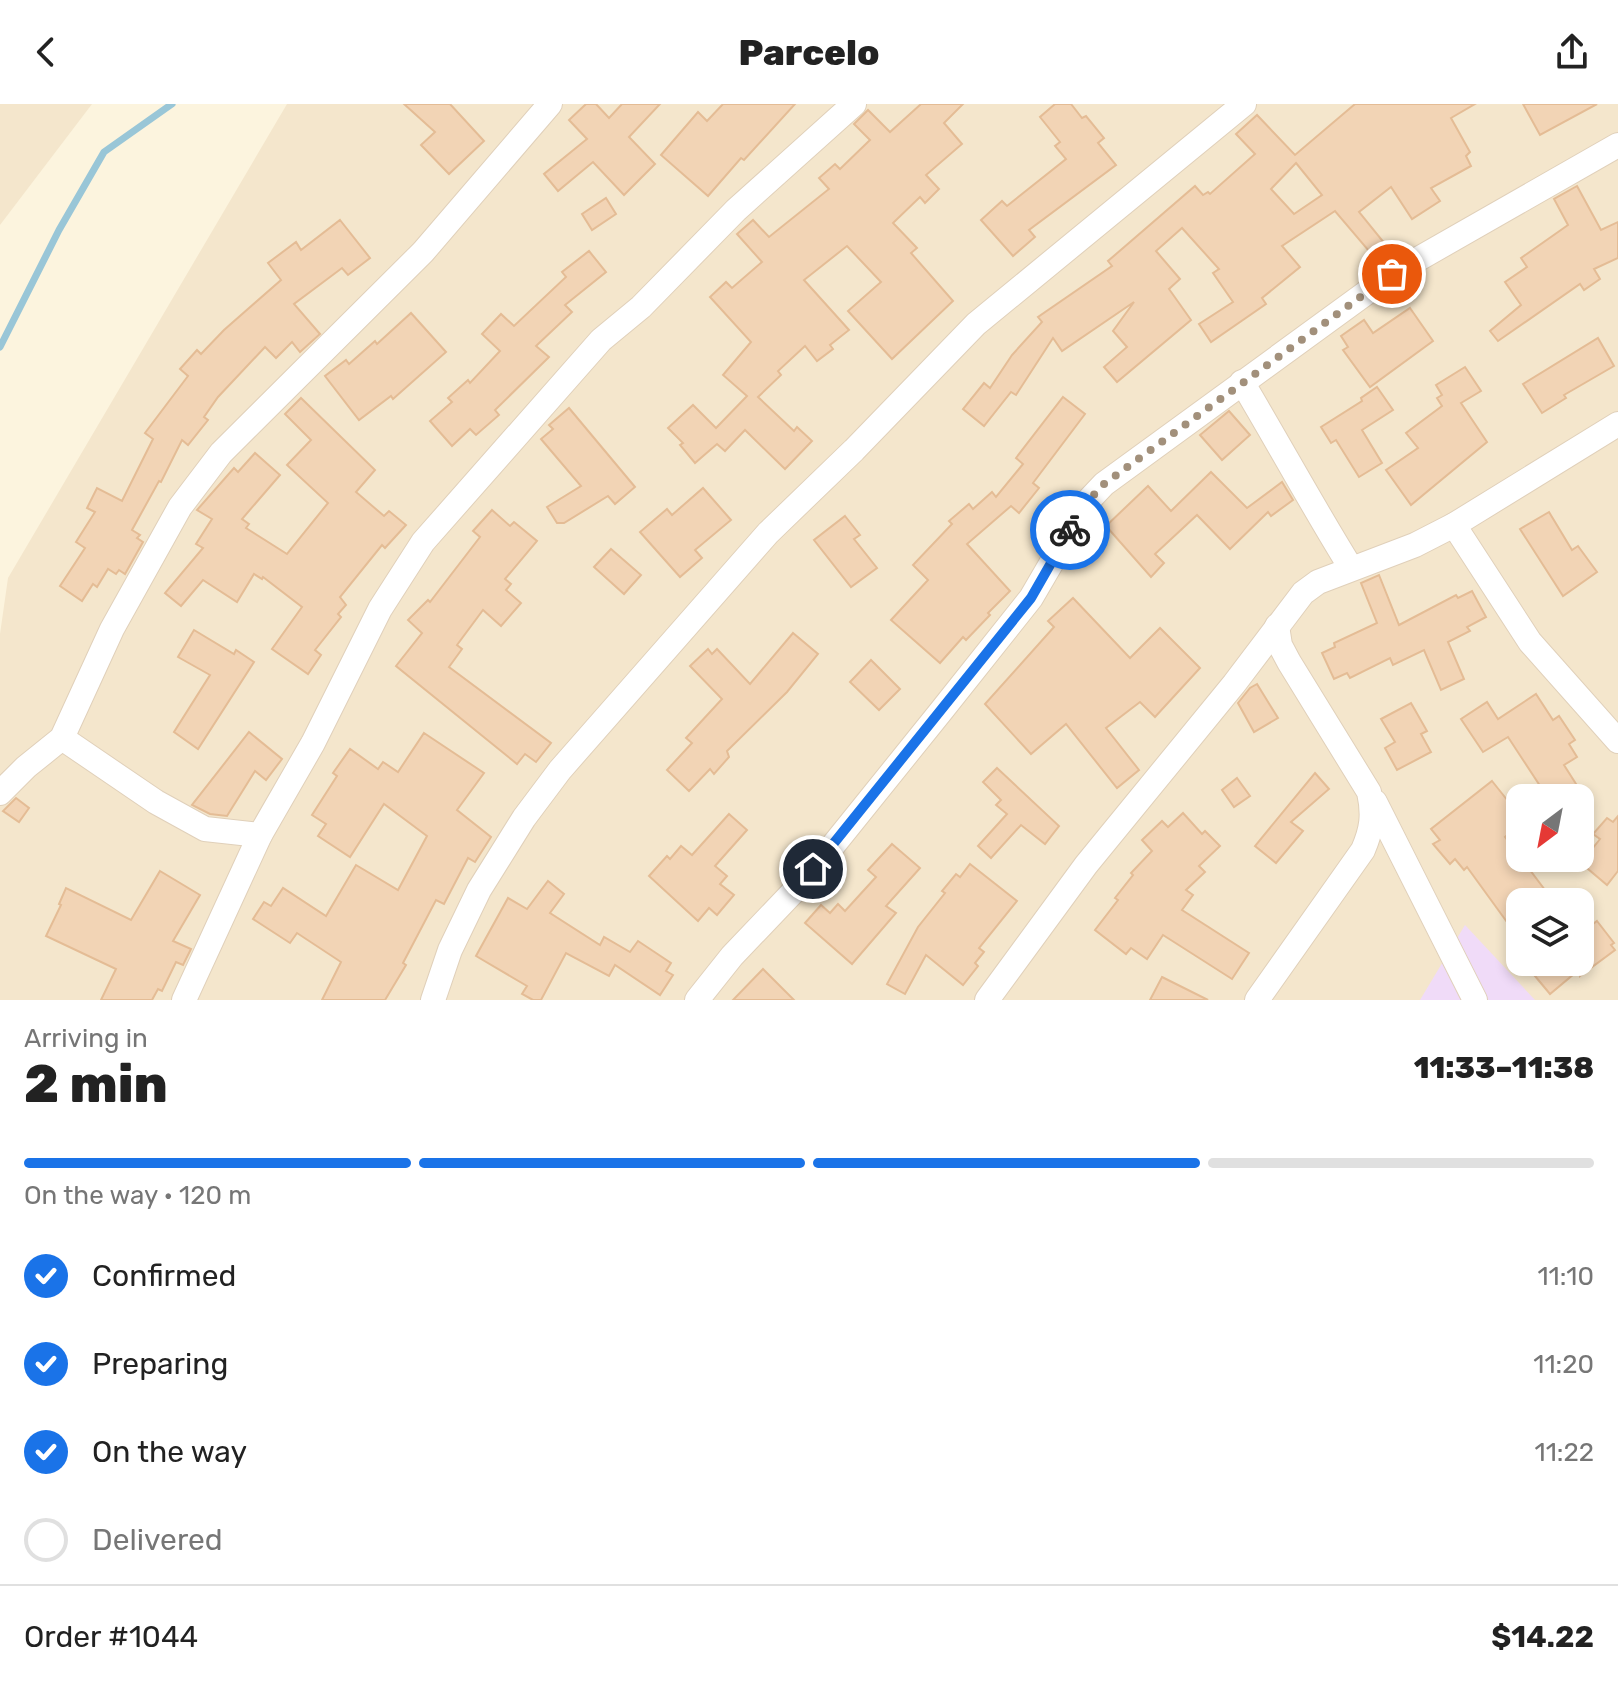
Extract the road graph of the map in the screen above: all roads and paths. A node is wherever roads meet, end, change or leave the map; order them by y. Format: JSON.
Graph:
{"nodes":[{"id":1,"x":550,"y":104,"type":"edge"},
{"id":2,"x":854,"y":104,"type":"edge"},
{"id":3,"x":1244,"y":104,"type":"edge"},
{"id":4,"x":1618,"y":145,"type":"edge"},
{"id":5,"x":1242,"y":382,"type":"junction"},
{"id":6,"x":1618,"y":424,"type":"edge"},
{"id":7,"x":1454,"y":525,"type":"junction"},
{"id":8,"x":1351,"y":568,"type":"junction"},
{"id":9,"x":1277,"y":626,"type":"junction"},
{"id":10,"x":62,"y":738,"type":"junction"},
{"id":11,"x":1618,"y":741,"type":"edge"},
{"id":12,"x":1369,"y":792,"type":"junction"},
{"id":13,"x":0,"y":793,"type":"edge"},
{"id":14,"x":260,"y":835,"type":"junction"},
{"id":15,"x":184,"y":1000,"type":"edge"},
{"id":16,"x":433,"y":1000,"type":"edge"},
{"id":17,"x":697,"y":1000,"type":"edge"},
{"id":18,"x":987,"y":1000,"type":"edge"},
{"id":19,"x":1257,"y":1000,"type":"edge"},
{"id":20,"x":1475,"y":1000,"type":"edge"}],
"edges":[{"from":1,"to":10,"type":"street"},
{"from":2,"to":14,"type":"street"},
{"from":3,"to":16,"type":"street"},
{"from":4,"to":5,"type":"street"},
{"from":5,"to":8,"type":"street"},
{"from":5,"to":17,"type":"street"},
{"from":6,"to":7,"type":"street"},
{"from":7,"to":8,"type":"street"},
{"from":7,"to":11,"type":"street"},
{"from":8,"to":9,"type":"street"},
{"from":9,"to":12,"type":"street"},
{"from":9,"to":18,"type":"street"},
{"from":10,"to":13,"type":"street"},
{"from":10,"to":14,"type":"street"},
{"from":12,"to":19,"type":"street"},
{"from":12,"to":20,"type":"street"},
{"from":14,"to":15,"type":"street"}]}
